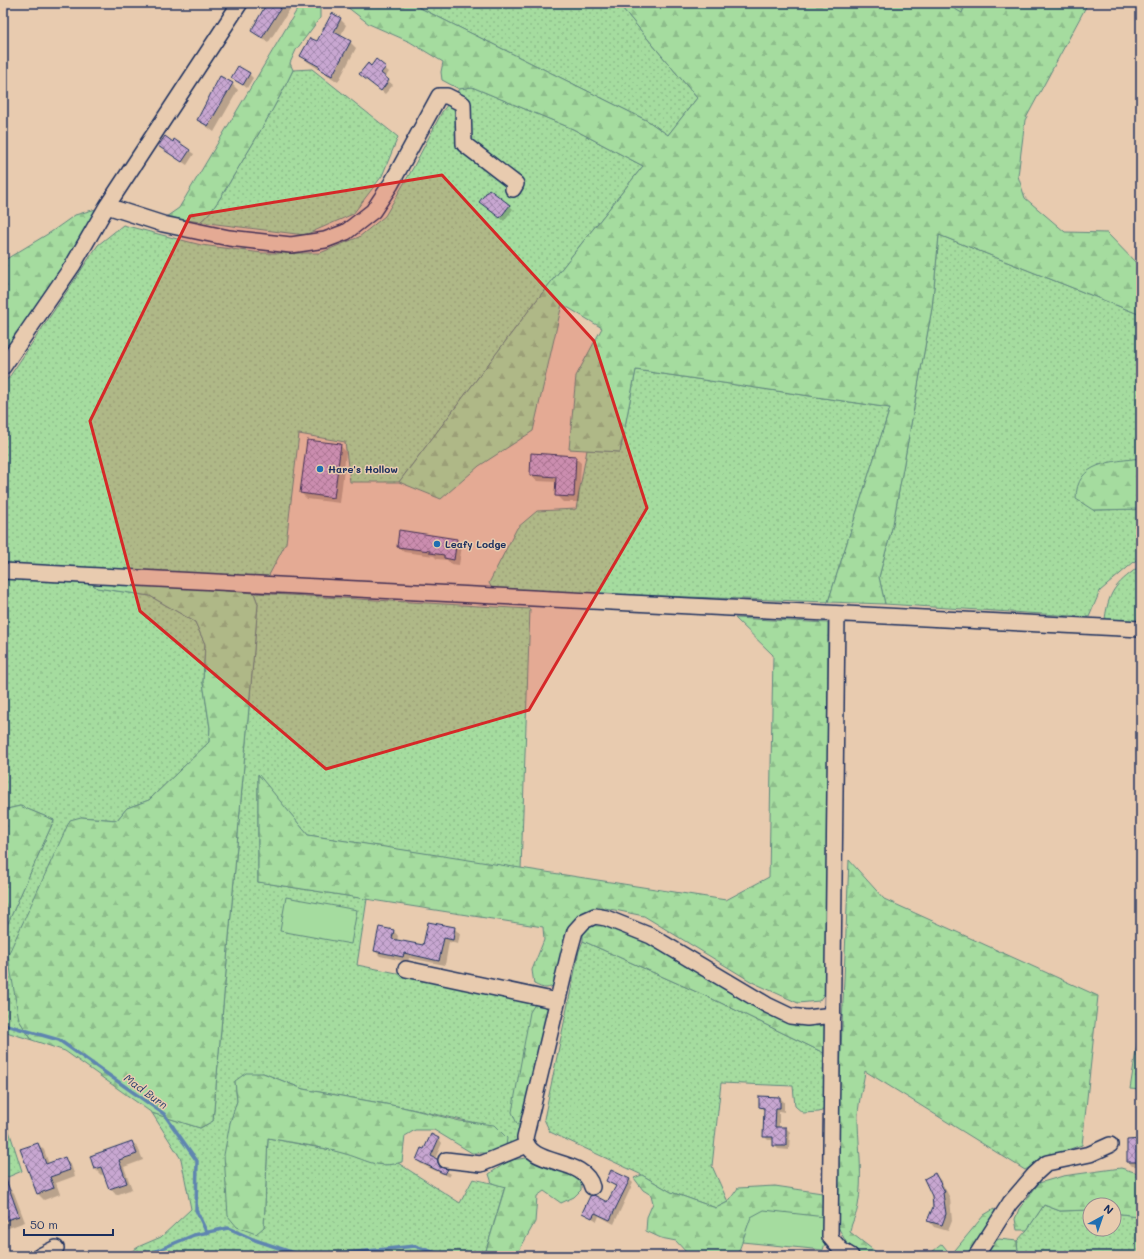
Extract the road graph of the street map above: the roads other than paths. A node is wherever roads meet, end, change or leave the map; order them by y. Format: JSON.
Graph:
{"nodes":[{"id":1,"x":240,"y":3,"type":"edge"},
{"id":2,"x":513,"y":189,"type":"dead end"},
{"id":3,"x":107,"y":206,"type":"junction"},
{"id":4,"x":3,"y":367,"type":"edge"},
{"id":5,"x":3,"y":571,"type":"edge"},
{"id":6,"x":837,"y":614,"type":"junction"},
{"id":7,"x":1141,"y":629,"type":"edge"},
{"id":8,"x":406,"y":969,"type":"dead end"},
{"id":9,"x":557,"y":1001,"type":"junction"},
{"id":10,"x":833,"y":1015,"type":"junction"},
{"id":11,"x":527,"y":1145,"type":"junction"},
{"id":12,"x":1110,"y":1145,"type":"dead end"},
{"id":13,"x":446,"y":1160,"type":"dead end"},
{"id":14,"x":592,"y":1186,"type":"dead end"},
{"id":15,"x":56,"y":1248,"type":"dead end"},
{"id":16,"x":834,"y":1250,"type":"edge"},
{"id":17,"x":40,"y":1256,"type":"edge"},
{"id":18,"x":851,"y":1256,"type":"edge"},
{"id":19,"x":976,"y":1256,"type":"edge"}],
"edges":[{"from":1,"to":3,"type":"street"},
{"from":2,"to":3,"type":"street"},
{"from":3,"to":4,"type":"street"},
{"from":5,"to":6,"type":"street"},
{"from":6,"to":7,"type":"street"},
{"from":6,"to":10,"type":"street"},
{"from":8,"to":9,"type":"street"},
{"from":9,"to":10,"type":"street"},
{"from":9,"to":11,"type":"street"},
{"from":10,"to":16,"type":"street"},
{"from":11,"to":13,"type":"street"},
{"from":11,"to":14,"type":"street"},
{"from":12,"to":19,"type":"street"},
{"from":15,"to":17,"type":"street"},
{"from":16,"to":18,"type":"street"}]}
